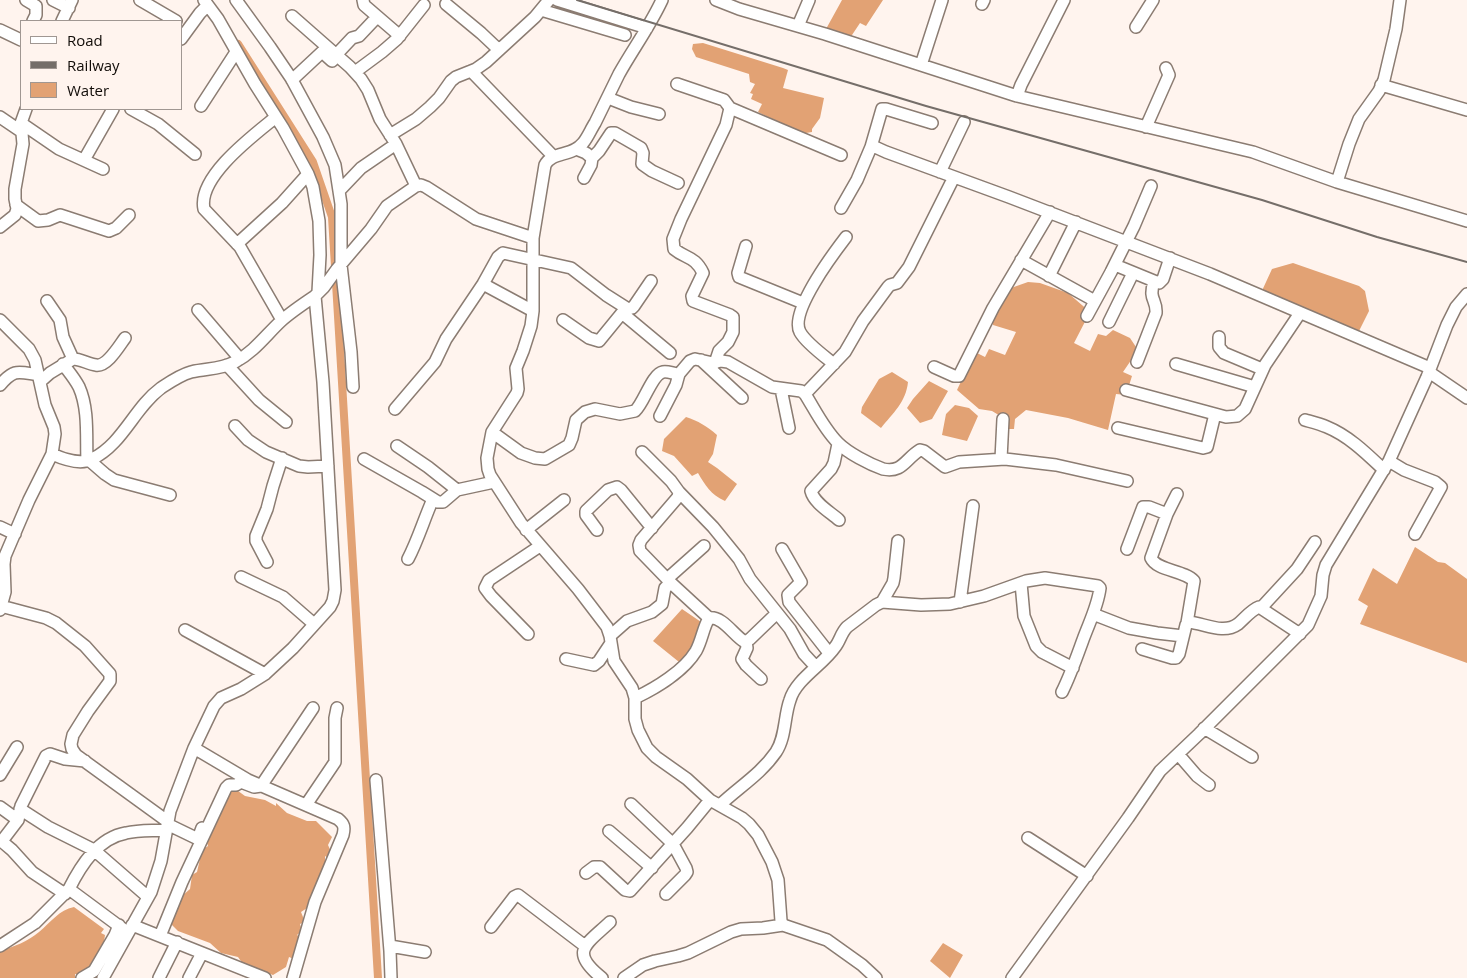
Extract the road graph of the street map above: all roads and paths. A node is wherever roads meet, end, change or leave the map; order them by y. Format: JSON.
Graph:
{"nodes":[{"id":1,"x":26,"y":0,"type":"edge"},
{"id":2,"x":53,"y":0,"type":"edge"},
{"id":3,"x":140,"y":0,"type":"edge"},
{"id":4,"x":236,"y":0,"type":"edge"},
{"id":5,"x":364,"y":0,"type":"edge"},
{"id":6,"x":549,"y":0,"type":"edge"},
{"id":7,"x":557,"y":0,"type":"edge"},
{"id":8,"x":662,"y":0,"type":"edge"},
{"id":9,"x":716,"y":0,"type":"edge"},
{"id":10,"x":809,"y":0,"type":"edge"},
{"id":11,"x":942,"y":0,"type":"edge"},
{"id":12,"x":1064,"y":0,"type":"edge"},
{"id":13,"x":1153,"y":0,"type":"edge"},
{"id":14,"x":1400,"y":0,"type":"edge"},
{"id":15,"x":206,"y":3,"type":"edge"},
{"id":16,"x":70,"y":4,"type":"edge"},
{"id":17,"x":446,"y":4,"type":"dead end"},
{"id":18,"x":424,"y":5,"type":"dead end"},
{"id":19,"x":541,"y":10,"type":"junction"},
{"id":20,"x":292,"y":16,"type":"dead end"},
{"id":21,"x":376,"y":17,"type":"junction"},
{"id":22,"x":34,"y":20,"type":"edge"},
{"id":23,"x":62,"y":20,"type":"edge"},
{"id":24,"x":174,"y":20,"type":"edge"},
{"id":25,"x":185,"y":26,"type":"edge"},
{"id":26,"x":798,"y":26,"type":"junction"},
{"id":27,"x":1136,"y":27,"type":"dead end"},
{"id":28,"x":647,"y":28,"type":"junction"},
{"id":29,"x":0,"y":30,"type":"edge"},
{"id":30,"x":624,"y":35,"type":"dead end"},
{"id":31,"x":400,"y":36,"type":"junction"},
{"id":32,"x":20,"y":40,"type":"edge"},
{"id":33,"x":499,"y":50,"type":"junction"},
{"id":34,"x":236,"y":52,"type":"junction"},
{"id":35,"x":337,"y":55,"type":"junction"},
{"id":36,"x":921,"y":65,"type":"junction"},
{"id":37,"x":1166,"y":68,"type":"dead end"},
{"id":38,"x":471,"y":71,"type":"junction"},
{"id":39,"x":355,"y":72,"type":"junction"},
{"id":40,"x":292,"y":80,"type":"junction"},
{"id":41,"x":677,"y":84,"type":"dead end"},
{"id":42,"x":1381,"y":85,"type":"junction"},
{"id":43,"x":1017,"y":96,"type":"junction"},
{"id":44,"x":608,"y":98,"type":"junction"},
{"id":45,"x":201,"y":106,"type":"dead end"},
{"id":46,"x":730,"y":108,"type":"junction"},
{"id":47,"x":26,"y":110,"type":"edge"},
{"id":48,"x":112,"y":110,"type":"edge"},
{"id":49,"x":134,"y":110,"type":"edge"},
{"id":50,"x":1467,"y":110,"type":"edge"},
{"id":51,"x":659,"y":114,"type":"dead end"},
{"id":52,"x":0,"y":117,"type":"edge"},
{"id":53,"x":276,"y":117,"type":"junction"},
{"id":54,"x":932,"y":122,"type":"dead end"},
{"id":55,"x":964,"y":122,"type":"dead end"},
{"id":56,"x":22,"y":127,"type":"junction"},
{"id":57,"x":1146,"y":127,"type":"junction"},
{"id":58,"x":393,"y":140,"type":"junction"},
{"id":59,"x":871,"y":147,"type":"junction"},
{"id":60,"x":576,"y":149,"type":"junction"},
{"id":61,"x":195,"y":154,"type":"dead end"},
{"id":62,"x":841,"y":155,"type":"dead end"},
{"id":63,"x":553,"y":156,"type":"junction"},
{"id":64,"x":592,"y":158,"type":"junction"},
{"id":65,"x":84,"y":160,"type":"junction"},
{"id":66,"x":103,"y":169,"type":"dead end"},
{"id":67,"x":940,"y":172,"type":"junction"},
{"id":68,"x":308,"y":174,"type":"junction"},
{"id":69,"x":954,"y":177,"type":"junction"},
{"id":70,"x":584,"y":178,"type":"dead end"},
{"id":71,"x":1337,"y":182,"type":"junction"},
{"id":72,"x":678,"y":183,"type":"dead end"},
{"id":73,"x":416,"y":186,"type":"junction"},
{"id":74,"x":1150,"y":186,"type":"dead end"},
{"id":75,"x":340,"y":190,"type":"junction"},
{"id":76,"x":16,"y":206,"type":"junction"},
{"id":77,"x":841,"y":208,"type":"dead end"},
{"id":78,"x":1050,"y":212,"type":"junction"},
{"id":79,"x":129,"y":215,"type":"dead end"},
{"id":80,"x":1467,"y":221,"type":"edge"},
{"id":81,"x":1076,"y":222,"type":"junction"},
{"id":82,"x":0,"y":227,"type":"edge"},
{"id":83,"x":846,"y":237,"type":"dead end"},
{"id":84,"x":533,"y":238,"type":"junction"},
{"id":85,"x":1126,"y":242,"type":"junction"},
{"id":86,"x":237,"y":244,"type":"junction"},
{"id":87,"x":746,"y":246,"type":"dead end"},
{"id":88,"x":1170,"y":258,"type":"junction"},
{"id":89,"x":533,"y":259,"type":"junction"},
{"id":90,"x":1022,"y":260,"type":"junction"},
{"id":91,"x":1115,"y":265,"type":"junction"},
{"id":92,"x":339,"y":267,"type":"junction"},
{"id":93,"x":1133,"y":273,"type":"junction"},
{"id":94,"x":1049,"y":276,"type":"junction"},
{"id":95,"x":650,"y":281,"type":"dead end"},
{"id":96,"x":1154,"y":282,"type":"junction"},
{"id":97,"x":483,"y":284,"type":"junction"},
{"id":98,"x":319,"y":292,"type":"junction"},
{"id":99,"x":1467,"y":294,"type":"edge"},
{"id":100,"x":48,"y":301,"type":"dead end"},
{"id":101,"x":1095,"y":301,"type":"junction"},
{"id":102,"x":804,"y":303,"type":"junction"},
{"id":103,"x":198,"y":310,"type":"dead end"},
{"id":104,"x":624,"y":310,"type":"junction"},
{"id":105,"x":533,"y":311,"type":"junction"},
{"id":106,"x":1300,"y":312,"type":"junction"},
{"id":107,"x":1087,"y":316,"type":"dead end"},
{"id":108,"x":0,"y":320,"type":"edge"},
{"id":109,"x":282,"y":320,"type":"junction"},
{"id":110,"x":563,"y":320,"type":"dead end"},
{"id":111,"x":1109,"y":322,"type":"dead end"},
{"id":112,"x":1219,"y":337,"type":"dead end"},
{"id":113,"x":125,"y":338,"type":"dead end"},
{"id":114,"x":670,"y":353,"type":"dead end"},
{"id":115,"x":240,"y":359,"type":"junction"},
{"id":116,"x":700,"y":359,"type":"junction"},
{"id":117,"x":68,"y":362,"type":"junction"},
{"id":118,"x":1137,"y":362,"type":"dead end"},
{"id":119,"x":715,"y":363,"type":"junction"},
{"id":120,"x":834,"y":364,"type":"junction"},
{"id":121,"x":1176,"y":364,"type":"dead end"},
{"id":122,"x":227,"y":366,"type":"junction"},
{"id":123,"x":934,"y":367,"type":"dead end"},
{"id":124,"x":1262,"y":369,"type":"junction"},
{"id":125,"x":1430,"y":370,"type":"junction"},
{"id":126,"x":679,"y":374,"type":"junction"},
{"id":127,"x":40,"y":378,"type":"junction"},
{"id":128,"x":0,"y":385,"type":"edge"},
{"id":129,"x":353,"y":387,"type":"dead end"},
{"id":130,"x":1255,"y":387,"type":"junction"},
{"id":131,"x":782,"y":389,"type":"junction"},
{"id":132,"x":1126,"y":390,"type":"dead end"},
{"id":133,"x":805,"y":394,"type":"junction"},
{"id":134,"x":742,"y":398,"type":"dead end"},
{"id":135,"x":1467,"y":398,"type":"edge"},
{"id":136,"x":395,"y":409,"type":"dead end"},
{"id":137,"x":1215,"y":414,"type":"junction"},
{"id":138,"x":660,"y":416,"type":"dead end"},
{"id":139,"x":1002,"y":420,"type":"dead end"},
{"id":140,"x":1305,"y":420,"type":"dead end"},
{"id":141,"x":286,"y":422,"type":"dead end"},
{"id":142,"x":235,"y":426,"type":"dead end"},
{"id":143,"x":789,"y":428,"type":"dead end"},
{"id":144,"x":1118,"y":428,"type":"dead end"},
{"id":145,"x":492,"y":432,"type":"junction"},
{"id":146,"x":838,"y":444,"type":"junction"},
{"id":147,"x":397,"y":446,"type":"dead end"},
{"id":148,"x":642,"y":452,"type":"dead end"},
{"id":149,"x":52,"y":454,"type":"junction"},
{"id":150,"x":282,"y":458,"type":"junction"},
{"id":151,"x":364,"y":459,"type":"dead end"},
{"id":152,"x":1001,"y":459,"type":"junction"},
{"id":153,"x":89,"y":461,"type":"junction"},
{"id":154,"x":328,"y":466,"type":"junction"},
{"id":155,"x":1387,"y":466,"type":"junction"},
{"id":156,"x":1127,"y":481,"type":"dead end"},
{"id":157,"x":494,"y":482,"type":"junction"},
{"id":158,"x":457,"y":490,"type":"junction"},
{"id":159,"x":679,"y":492,"type":"junction"},
{"id":160,"x":1177,"y":494,"type":"dead end"},
{"id":161,"x":170,"y":496,"type":"dead end"},
{"id":162,"x":433,"y":499,"type":"junction"},
{"id":163,"x":564,"y":500,"type":"dead end"},
{"id":164,"x":973,"y":506,"type":"dead end"},
{"id":165,"x":1167,"y":514,"type":"junction"},
{"id":166,"x":839,"y":520,"type":"dead end"},
{"id":167,"x":650,"y":525,"type":"junction"},
{"id":168,"x":0,"y":527,"type":"edge"},
{"id":169,"x":526,"y":530,"type":"junction"},
{"id":170,"x":597,"y":530,"type":"dead end"},
{"id":171,"x":15,"y":534,"type":"junction"},
{"id":172,"x":1415,"y":534,"type":"dead end"},
{"id":173,"x":898,"y":541,"type":"dead end"},
{"id":174,"x":1315,"y":542,"type":"dead end"},
{"id":175,"x":540,"y":546,"type":"junction"},
{"id":176,"x":704,"y":546,"type":"dead end"},
{"id":177,"x":782,"y":549,"type":"dead end"},
{"id":178,"x":1127,"y":549,"type":"dead end"},
{"id":179,"x":408,"y":559,"type":"dead end"},
{"id":180,"x":266,"y":562,"type":"dead end"},
{"id":181,"x":241,"y":577,"type":"dead end"},
{"id":182,"x":669,"y":581,"type":"junction"},
{"id":183,"x":1021,"y":583,"type":"junction"},
{"id":184,"x":882,"y":602,"type":"junction"},
{"id":185,"x":960,"y":602,"type":"junction"},
{"id":186,"x":1,"y":608,"type":"edge"},
{"id":187,"x":1261,"y":608,"type":"junction"},
{"id":188,"x":777,"y":613,"type":"junction"},
{"id":189,"x":1093,"y":614,"type":"junction"},
{"id":190,"x":709,"y":618,"type":"junction"},
{"id":191,"x":1187,"y":623,"type":"junction"},
{"id":192,"x":314,"y":624,"type":"junction"},
{"id":193,"x":185,"y":630,"type":"dead end"},
{"id":194,"x":528,"y":634,"type":"dead end"},
{"id":195,"x":1300,"y":634,"type":"junction"},
{"id":196,"x":1183,"y":636,"type":"junction"},
{"id":197,"x":610,"y":639,"type":"junction"},
{"id":198,"x":746,"y":641,"type":"junction"},
{"id":199,"x":1142,"y":649,"type":"dead end"},
{"id":200,"x":829,"y":654,"type":"junction"},
{"id":201,"x":566,"y":659,"type":"dead end"},
{"id":202,"x":816,"y":667,"type":"junction"},
{"id":203,"x":1073,"y":668,"type":"junction"},
{"id":204,"x":265,"y":674,"type":"junction"},
{"id":205,"x":761,"y":679,"type":"dead end"},
{"id":206,"x":1062,"y":692,"type":"dead end"},
{"id":207,"x":635,"y":698,"type":"junction"},
{"id":208,"x":313,"y":708,"type":"dead end"},
{"id":209,"x":337,"y":708,"type":"dead end"},
{"id":210,"x":1204,"y":728,"type":"junction"},
{"id":211,"x":17,"y":747,"type":"dead end"},
{"id":212,"x":194,"y":748,"type":"junction"},
{"id":213,"x":1178,"y":754,"type":"junction"},
{"id":214,"x":1252,"y":757,"type":"dead end"},
{"id":215,"x":85,"y":761,"type":"junction"},
{"id":216,"x":227,"y":769,"type":"junction"},
{"id":217,"x":0,"y":775,"type":"edge"},
{"id":218,"x":376,"y":780,"type":"dead end"},
{"id":219,"x":1209,"y":785,"type":"dead end"},
{"id":220,"x":261,"y":786,"type":"junction"},
{"id":221,"x":715,"y":802,"type":"junction"},
{"id":222,"x":631,"y":804,"type":"dead end"},
{"id":223,"x":306,"y":806,"type":"junction"},
{"id":224,"x":0,"y":807,"type":"edge"},
{"id":225,"x":19,"y":814,"type":"junction"},
{"id":226,"x":166,"y":825,"type":"junction"},
{"id":227,"x":609,"y":831,"type":"dead end"},
{"id":228,"x":1028,"y":838,"type":"dead end"},
{"id":229,"x":1,"y":841,"type":"edge"},
{"id":230,"x":673,"y":844,"type":"junction"},
{"id":231,"x":94,"y":850,"type":"junction"},
{"id":232,"x":652,"y":868,"type":"junction"},
{"id":233,"x":586,"y":873,"type":"dead end"},
{"id":234,"x":1087,"y":876,"type":"junction"},
{"id":235,"x":67,"y":891,"type":"junction"},
{"id":236,"x":666,"y":894,"type":"dead end"},
{"id":237,"x":148,"y":897,"type":"junction"},
{"id":238,"x":610,"y":922,"type":"dead end"},
{"id":239,"x":783,"y":925,"type":"junction"},
{"id":240,"x":491,"y":927,"type":"dead end"},
{"id":241,"x":126,"y":928,"type":"junction"},
{"id":242,"x":160,"y":936,"type":"junction"},
{"id":243,"x":177,"y":942,"type":"junction"},
{"id":244,"x":0,"y":946,"type":"edge"},
{"id":245,"x":390,"y":946,"type":"junction"},
{"id":246,"x":585,"y":946,"type":"junction"},
{"id":247,"x":425,"y":952,"type":"dead end"},
{"id":248,"x":202,"y":953,"type":"junction"},
{"id":249,"x":244,"y":974,"type":"edge"},
{"id":250,"x":82,"y":978,"type":"edge"},
{"id":251,"x":102,"y":978,"type":"edge"},
{"id":252,"x":159,"y":978,"type":"edge"},
{"id":253,"x":189,"y":978,"type":"edge"},
{"id":254,"x":265,"y":978,"type":"edge"},
{"id":255,"x":292,"y":978,"type":"edge"},
{"id":256,"x":391,"y":978,"type":"edge"},
{"id":257,"x":602,"y":978,"type":"edge"},
{"id":258,"x":624,"y":978,"type":"edge"},
{"id":259,"x":876,"y":978,"type":"edge"},
{"id":260,"x":1012,"y":978,"type":"edge"}],
"edges":[{"from":1,"to":22,"type":"street"},
{"from":2,"to":16,"type":"street"},
{"from":3,"to":24,"type":"street"},
{"from":4,"to":40,"type":"street"},
{"from":5,"to":21,"type":"street"},
{"from":6,"to":19,"type":"street"},
{"from":7,"to":28,"type":"street"},
{"from":8,"to":28,"type":"street"},
{"from":9,"to":26,"type":"street"},
{"from":10,"to":26,"type":"street"},
{"from":11,"to":36,"type":"street"},
{"from":12,"to":43,"type":"street"},
{"from":13,"to":27,"type":"street"},
{"from":14,"to":42,"type":"street"},
{"from":15,"to":25,"type":"street"},
{"from":15,"to":34,"type":"street"},
{"from":16,"to":23,"type":"street"},
{"from":17,"to":33,"type":"street"},
{"from":18,"to":31,"type":"street"},
{"from":19,"to":30,"type":"street"},
{"from":19,"to":33,"type":"street"},
{"from":20,"to":35,"type":"street"},
{"from":21,"to":31,"type":"street"},
{"from":21,"to":35,"type":"street"},
{"from":26,"to":36,"type":"street"},
{"from":28,"to":44,"type":"street"},
{"from":29,"to":32,"type":"street"},
{"from":31,"to":39,"type":"street"},
{"from":33,"to":38,"type":"street"},
{"from":34,"to":45,"type":"street"},
{"from":34,"to":53,"type":"street"},
{"from":35,"to":39,"type":"street"},
{"from":35,"to":40,"type":"street"},
{"from":36,"to":43,"type":"street"},
{"from":37,"to":57,"type":"street"},
{"from":38,"to":58,"type":"street"},
{"from":38,"to":63,"type":"street"},
{"from":39,"to":58,"type":"street"},
{"from":40,"to":75,"type":"street"},
{"from":41,"to":46,"type":"street"},
{"from":42,"to":50,"type":"street"},
{"from":42,"to":71,"type":"street"},
{"from":43,"to":57,"type":"street"},
{"from":44,"to":51,"type":"street"},
{"from":44,"to":60,"type":"street"},
{"from":46,"to":62,"type":"street"},
{"from":46,"to":119,"type":"street"},
{"from":47,"to":56,"type":"street"},
{"from":48,"to":65,"type":"street"},
{"from":49,"to":61,"type":"street"},
{"from":52,"to":56,"type":"street"},
{"from":53,"to":68,"type":"street"},
{"from":53,"to":86,"type":"street"},
{"from":54,"to":59,"type":"street"},
{"from":55,"to":67,"type":"street"},
{"from":56,"to":65,"type":"street"},
{"from":56,"to":76,"type":"street"},
{"from":57,"to":71,"type":"street"},
{"from":58,"to":73,"type":"street"},
{"from":58,"to":75,"type":"street"},
{"from":59,"to":67,"type":"street"},
{"from":59,"to":77,"type":"street"},
{"from":60,"to":63,"type":"street"},
{"from":60,"to":64,"type":"street"},
{"from":63,"to":84,"type":"street"},
{"from":64,"to":70,"type":"street"},
{"from":64,"to":72,"type":"street"},
{"from":65,"to":66,"type":"street"},
{"from":67,"to":69,"type":"street"},
{"from":68,"to":86,"type":"street"},
{"from":68,"to":98,"type":"street"},
{"from":69,"to":78,"type":"street"},
{"from":69,"to":120,"type":"street"},
{"from":71,"to":80,"type":"street"},
{"from":73,"to":84,"type":"street"},
{"from":73,"to":92,"type":"street"},
{"from":74,"to":85,"type":"street"},
{"from":75,"to":92,"type":"street"},
{"from":76,"to":79,"type":"street"},
{"from":76,"to":82,"type":"street"},
{"from":78,"to":81,"type":"street"},
{"from":78,"to":90,"type":"street"},
{"from":81,"to":85,"type":"street"},
{"from":81,"to":94,"type":"street"},
{"from":83,"to":102,"type":"street"},
{"from":84,"to":89,"type":"street"},
{"from":85,"to":88,"type":"street"},
{"from":85,"to":91,"type":"street"},
{"from":86,"to":109,"type":"street"},
{"from":87,"to":102,"type":"street"},
{"from":88,"to":96,"type":"street"},
{"from":88,"to":106,"type":"street"},
{"from":89,"to":97,"type":"street"},
{"from":89,"to":104,"type":"street"},
{"from":89,"to":105,"type":"street"},
{"from":90,"to":94,"type":"street"},
{"from":90,"to":123,"type":"street"},
{"from":91,"to":93,"type":"street"},
{"from":91,"to":101,"type":"street"},
{"from":92,"to":98,"type":"street"},
{"from":92,"to":129,"type":"street"},
{"from":93,"to":96,"type":"street"},
{"from":93,"to":111,"type":"street"},
{"from":94,"to":101,"type":"street"},
{"from":95,"to":104,"type":"street"},
{"from":96,"to":118,"type":"street"},
{"from":97,"to":105,"type":"street"},
{"from":97,"to":136,"type":"street"},
{"from":98,"to":109,"type":"street"},
{"from":98,"to":154,"type":"street"},
{"from":99,"to":125,"type":"street"},
{"from":100,"to":117,"type":"street"},
{"from":101,"to":107,"type":"street"},
{"from":102,"to":120,"type":"street"},
{"from":103,"to":115,"type":"street"},
{"from":104,"to":110,"type":"street"},
{"from":104,"to":114,"type":"street"},
{"from":105,"to":145,"type":"street"},
{"from":106,"to":124,"type":"street"},
{"from":106,"to":125,"type":"street"},
{"from":108,"to":127,"type":"street"},
{"from":109,"to":115,"type":"street"},
{"from":112,"to":124,"type":"street"},
{"from":113,"to":117,"type":"street"},
{"from":115,"to":122,"type":"street"},
{"from":116,"to":119,"type":"street"},
{"from":116,"to":126,"type":"street"},
{"from":116,"to":134,"type":"street"},
{"from":117,"to":127,"type":"street"},
{"from":117,"to":153,"type":"street"},
{"from":119,"to":131,"type":"street"},
{"from":120,"to":133,"type":"street"},
{"from":121,"to":130,"type":"street"},
{"from":122,"to":141,"type":"street"},
{"from":122,"to":153,"type":"street"},
{"from":124,"to":130,"type":"street"},
{"from":125,"to":135,"type":"street"},
{"from":125,"to":155,"type":"street"},
{"from":126,"to":138,"type":"street"},
{"from":126,"to":145,"type":"street"},
{"from":127,"to":128,"type":"street"},
{"from":127,"to":149,"type":"street"},
{"from":130,"to":137,"type":"street"},
{"from":131,"to":133,"type":"street"},
{"from":131,"to":143,"type":"street"},
{"from":132,"to":137,"type":"street"},
{"from":133,"to":146,"type":"street"},
{"from":137,"to":144,"type":"street"},
{"from":139,"to":152,"type":"street"},
{"from":140,"to":155,"type":"street"},
{"from":142,"to":150,"type":"street"},
{"from":145,"to":157,"type":"street"},
{"from":146,"to":152,"type":"street"},
{"from":146,"to":166,"type":"street"},
{"from":147,"to":158,"type":"street"},
{"from":148,"to":159,"type":"street"},
{"from":149,"to":153,"type":"street"},
{"from":149,"to":171,"type":"street"},
{"from":150,"to":154,"type":"street"},
{"from":150,"to":180,"type":"street"},
{"from":151,"to":162,"type":"street"},
{"from":152,"to":156,"type":"street"},
{"from":153,"to":161,"type":"street"},
{"from":154,"to":192,"type":"street"},
{"from":155,"to":172,"type":"street"},
{"from":155,"to":195,"type":"street"},
{"from":157,"to":158,"type":"street"},
{"from":157,"to":169,"type":"street"},
{"from":158,"to":162,"type":"street"},
{"from":159,"to":167,"type":"street"},
{"from":159,"to":188,"type":"street"},
{"from":160,"to":165,"type":"street"},
{"from":162,"to":179,"type":"street"},
{"from":163,"to":169,"type":"street"},
{"from":164,"to":185,"type":"street"},
{"from":165,"to":178,"type":"street"},
{"from":165,"to":191,"type":"street"},
{"from":167,"to":170,"type":"street"},
{"from":167,"to":182,"type":"street"},
{"from":168,"to":171,"type":"street"},
{"from":169,"to":175,"type":"street"},
{"from":171,"to":186,"type":"street"},
{"from":173,"to":184,"type":"street"},
{"from":174,"to":187,"type":"street"},
{"from":175,"to":194,"type":"street"},
{"from":175,"to":197,"type":"street"},
{"from":176,"to":182,"type":"street"},
{"from":177,"to":200,"type":"street"},
{"from":181,"to":192,"type":"street"},
{"from":182,"to":190,"type":"street"},
{"from":182,"to":197,"type":"street"},
{"from":183,"to":185,"type":"street"},
{"from":183,"to":189,"type":"street"},
{"from":183,"to":203,"type":"street"},
{"from":184,"to":185,"type":"street"},
{"from":184,"to":200,"type":"street"},
{"from":186,"to":215,"type":"street"},
{"from":187,"to":191,"type":"street"},
{"from":187,"to":195,"type":"street"},
{"from":188,"to":198,"type":"street"},
{"from":188,"to":202,"type":"street"},
{"from":189,"to":196,"type":"street"},
{"from":189,"to":203,"type":"street"},
{"from":190,"to":198,"type":"street"},
{"from":190,"to":207,"type":"street"},
{"from":191,"to":196,"type":"street"},
{"from":192,"to":204,"type":"street"},
{"from":193,"to":204,"type":"street"},
{"from":195,"to":210,"type":"street"},
{"from":196,"to":199,"type":"street"},
{"from":197,"to":201,"type":"street"},
{"from":197,"to":207,"type":"street"},
{"from":198,"to":205,"type":"street"},
{"from":200,"to":202,"type":"street"},
{"from":202,"to":221,"type":"street"},
{"from":203,"to":206,"type":"street"},
{"from":204,"to":212,"type":"street"},
{"from":207,"to":221,"type":"street"},
{"from":208,"to":220,"type":"street"},
{"from":209,"to":223,"type":"street"},
{"from":210,"to":213,"type":"street"},
{"from":210,"to":214,"type":"street"},
{"from":211,"to":217,"type":"street"},
{"from":212,"to":216,"type":"street"},
{"from":212,"to":226,"type":"street"},
{"from":213,"to":219,"type":"street"},
{"from":213,"to":234,"type":"street"},
{"from":215,"to":225,"type":"street"},
{"from":215,"to":226,"type":"street"},
{"from":216,"to":220,"type":"street"},
{"from":216,"to":226,"type":"street"},
{"from":218,"to":245,"type":"street"},
{"from":220,"to":223,"type":"street"},
{"from":220,"to":242,"type":"street"},
{"from":221,"to":230,"type":"street"},
{"from":221,"to":239,"type":"street"},
{"from":222,"to":230,"type":"street"},
{"from":223,"to":255,"type":"street"},
{"from":224,"to":225,"type":"street"},
{"from":225,"to":229,"type":"street"},
{"from":225,"to":231,"type":"street"},
{"from":226,"to":231,"type":"street"},
{"from":226,"to":237,"type":"street"},
{"from":227,"to":232,"type":"street"},
{"from":228,"to":234,"type":"street"},
{"from":229,"to":235,"type":"street"},
{"from":230,"to":232,"type":"street"},
{"from":230,"to":236,"type":"street"},
{"from":231,"to":235,"type":"street"},
{"from":231,"to":237,"type":"street"},
{"from":232,"to":233,"type":"street"},
{"from":234,"to":260,"type":"street"},
{"from":235,"to":241,"type":"street"},
{"from":235,"to":244,"type":"street"},
{"from":237,"to":241,"type":"street"},
{"from":238,"to":246,"type":"street"},
{"from":239,"to":258,"type":"street"},
{"from":239,"to":259,"type":"street"},
{"from":240,"to":246,"type":"street"},
{"from":241,"to":242,"type":"street"},
{"from":241,"to":250,"type":"street"},
{"from":241,"to":251,"type":"street"},
{"from":242,"to":243,"type":"street"},
{"from":243,"to":248,"type":"street"},
{"from":243,"to":252,"type":"street"},
{"from":245,"to":247,"type":"street"},
{"from":245,"to":256,"type":"street"},
{"from":246,"to":257,"type":"street"},
{"from":248,"to":249,"type":"street"},
{"from":248,"to":253,"type":"street"},
{"from":249,"to":254,"type":"street"}]}
